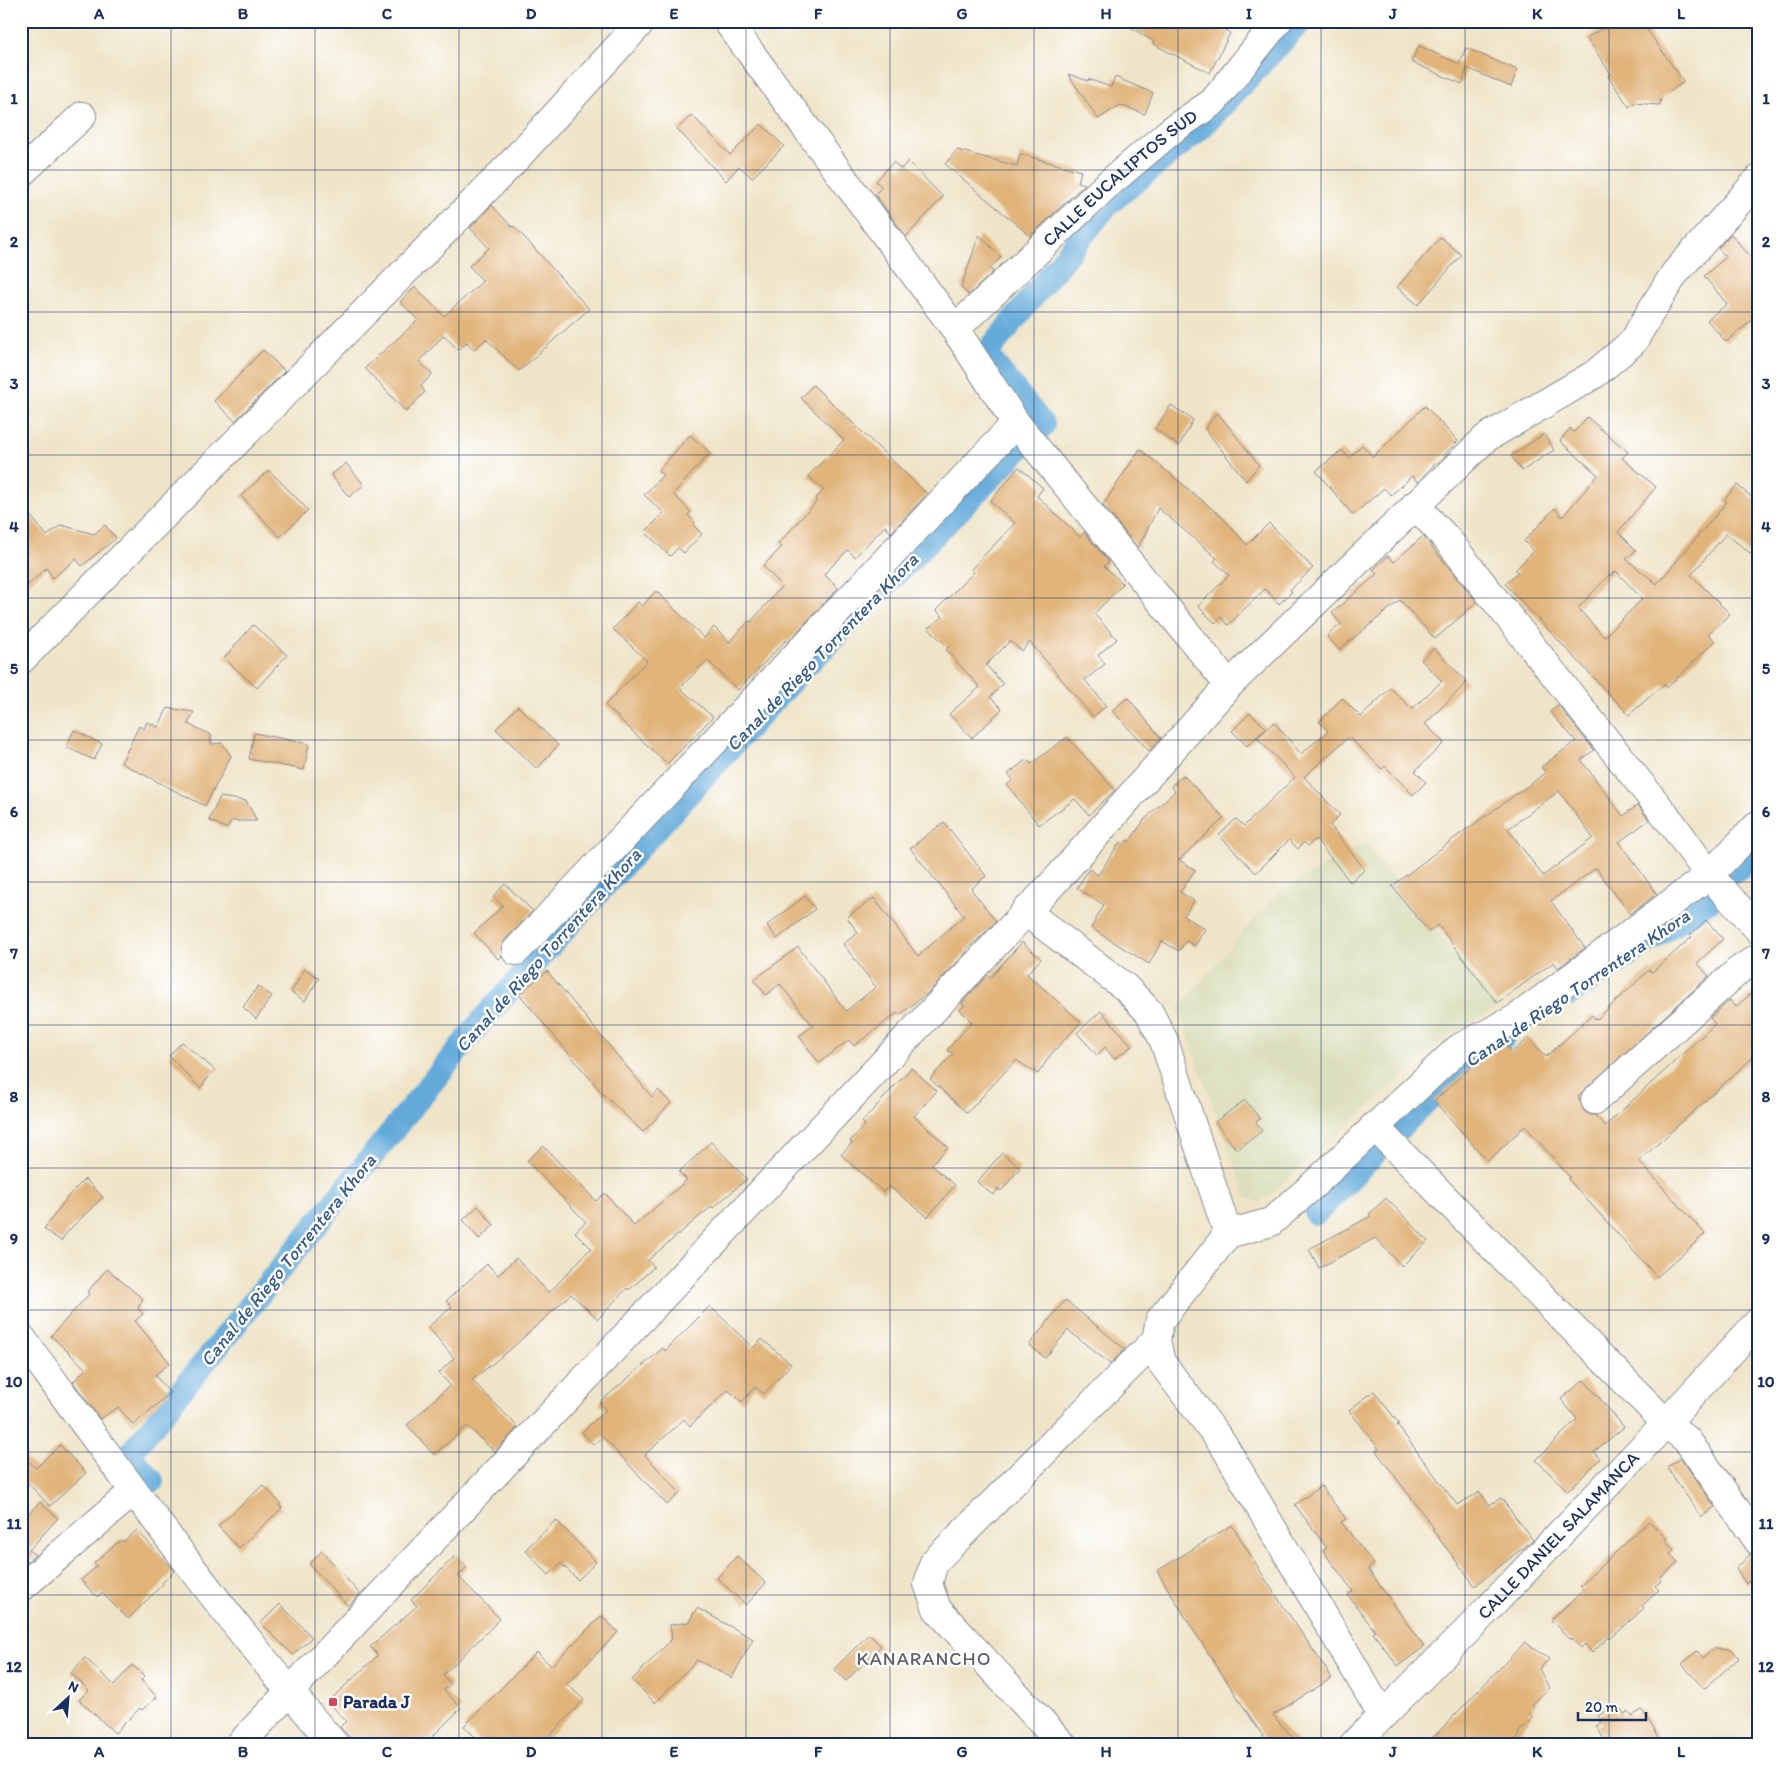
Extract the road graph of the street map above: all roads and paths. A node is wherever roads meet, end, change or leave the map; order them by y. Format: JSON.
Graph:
{"nodes":[{"id":1,"x":642,"y":21,"type":"edge"},
{"id":2,"x":726,"y":21,"type":"edge"},
{"id":3,"x":1278,"y":21,"type":"edge"},
{"id":4,"x":82,"y":116,"type":"dead end"},
{"id":5,"x":21,"y":173,"type":"edge"},
{"id":6,"x":1759,"y":179,"type":"edge"},
{"id":7,"x":955,"y":329,"type":"junction"},
{"id":8,"x":1016,"y":423,"type":"junction"},
{"id":9,"x":1415,"y":505,"type":"junction"},
{"id":10,"x":21,"y":660,"type":"edge"},
{"id":11,"x":1229,"y":685,"type":"junction"},
{"id":12,"x":1759,"y":824,"type":"edge"},
{"id":13,"x":1709,"y":875,"type":"junction"},
{"id":14,"x":1025,"y":911,"type":"junction"},
{"id":15,"x":1759,"y":930,"type":"edge"},
{"id":16,"x":516,"y":951,"type":"dead end"},
{"id":17,"x":1759,"y":957,"type":"edge"},
{"id":18,"x":1595,"y":1100,"type":"dead end"},
{"id":19,"x":1374,"y":1126,"type":"junction"},
{"id":20,"x":1228,"y":1234,"type":"junction"},
{"id":21,"x":1759,"y":1321,"type":"edge"},
{"id":22,"x":21,"y":1337,"type":"edge"},
{"id":23,"x":1156,"y":1340,"type":"junction"},
{"id":24,"x":1666,"y":1423,"type":"junction"},
{"id":25,"x":134,"y":1491,"type":"junction"},
{"id":26,"x":1759,"y":1542,"type":"edge"},
{"id":27,"x":21,"y":1588,"type":"edge"},
{"id":28,"x":288,"y":1691,"type":"junction"},
{"id":29,"x":1382,"y":1715,"type":"junction"},
{"id":30,"x":240,"y":1744,"type":"edge"},
{"id":31,"x":334,"y":1744,"type":"edge"},
{"id":32,"x":1062,"y":1744,"type":"edge"},
{"id":33,"x":1354,"y":1744,"type":"edge"}],
"edges":[{"from":1,"to":10,"type":"street"},
{"from":2,"to":7,"type":"street"},
{"from":3,"to":7,"type":"street","name":"CALLE EUCALIPTOS SUD"},
{"from":4,"to":5,"type":"street"},
{"from":6,"to":9,"type":"street"},
{"from":7,"to":8,"type":"street"},
{"from":8,"to":11,"type":"street"},
{"from":8,"to":16,"type":"street"},
{"from":9,"to":11,"type":"street"},
{"from":9,"to":13,"type":"street"},
{"from":11,"to":14,"type":"street"},
{"from":12,"to":13,"type":"street"},
{"from":13,"to":15,"type":"street"},
{"from":13,"to":19,"type":"street"},
{"from":14,"to":20,"type":"street"},
{"from":14,"to":28,"type":"street"},
{"from":17,"to":18,"type":"street"},
{"from":19,"to":20,"type":"street"},
{"from":19,"to":24,"type":"street"},
{"from":20,"to":23,"type":"street"},
{"from":21,"to":24,"type":"street","name":"CALLE DANIEL SALAMANCA"},
{"from":22,"to":25,"type":"street"},
{"from":23,"to":29,"type":"street"},
{"from":23,"to":32,"type":"street"},
{"from":24,"to":26,"type":"street"},
{"from":24,"to":29,"type":"street","name":"CALLE DANIEL SALAMANCA"},
{"from":25,"to":27,"type":"street"},
{"from":25,"to":28,"type":"street"},
{"from":28,"to":30,"type":"street"},
{"from":28,"to":31,"type":"street"},
{"from":29,"to":33,"type":"street","name":"CALLE DANIEL SALAMANCA"}]}
